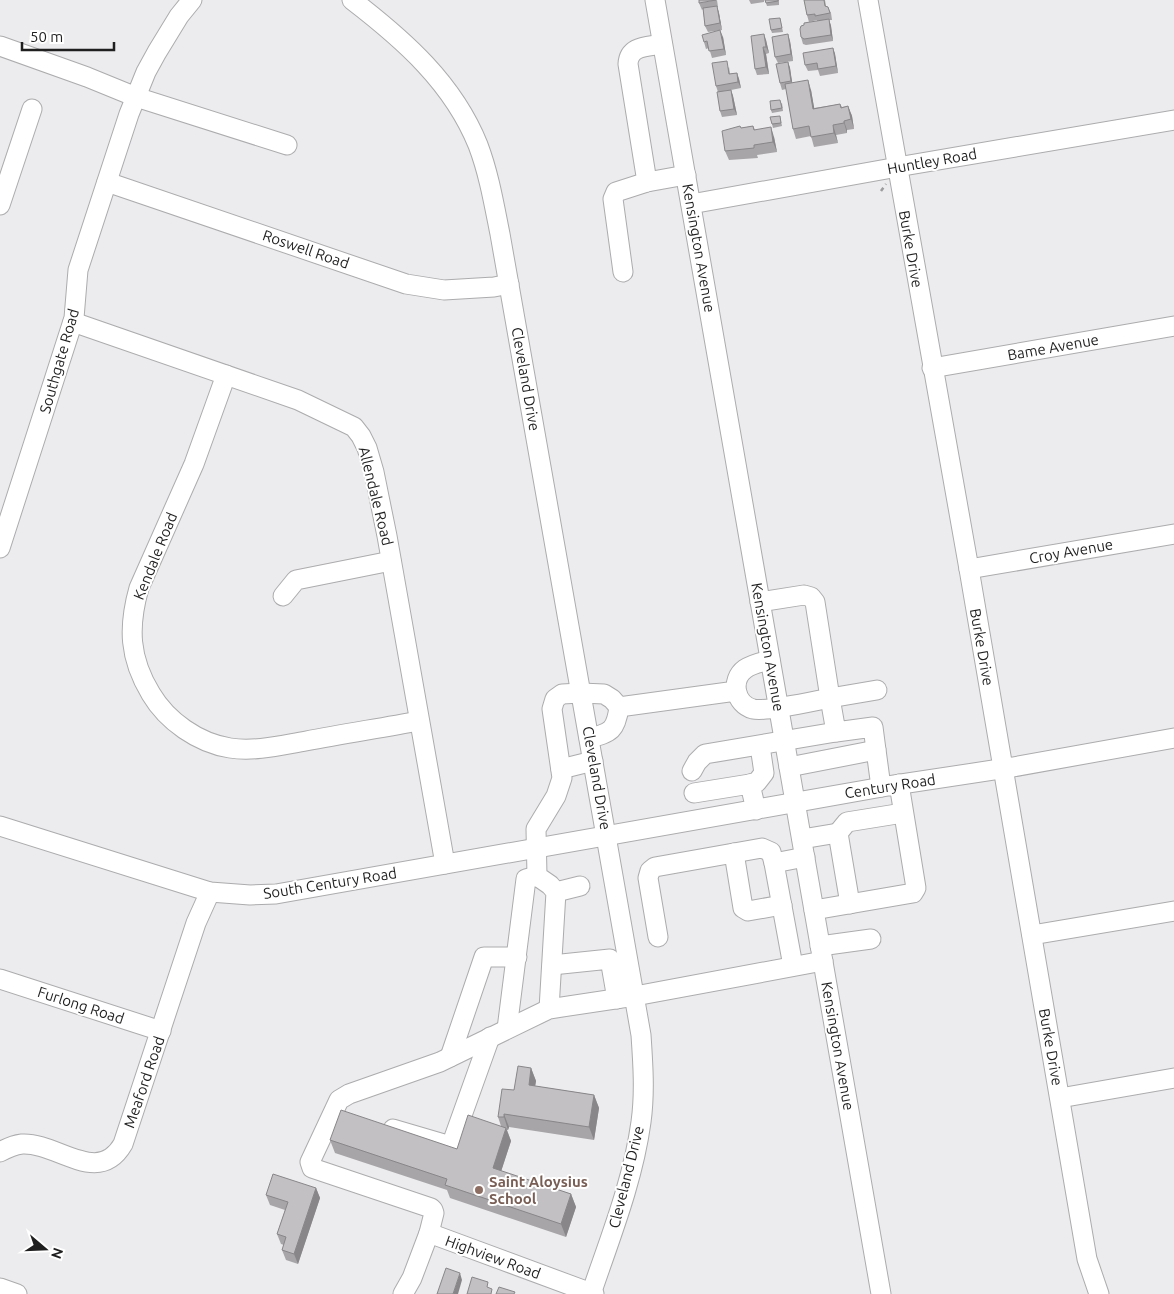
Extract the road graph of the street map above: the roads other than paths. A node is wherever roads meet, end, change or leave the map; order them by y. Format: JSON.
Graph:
{"nodes":[{"id":1,"x":192,"y":0,"type":"edge"},
{"id":2,"x":352,"y":0,"type":"edge"},
{"id":3,"x":655,"y":0,"type":"edge"},
{"id":4,"x":868,"y":0,"type":"edge"},
{"id":5,"x":662,"y":44,"type":"junction"},
{"id":6,"x":0,"y":46,"type":"edge"},
{"id":7,"x":136,"y":97,"type":"junction"},
{"id":8,"x":32,"y":109,"type":"dead end"},
{"id":9,"x":1174,"y":120,"type":"edge"},
{"id":10,"x":287,"y":145,"type":"dead end"},
{"id":11,"x":897,"y":167,"type":"junction"},
{"id":12,"x":686,"y":175,"type":"junction"},
{"id":13,"x":107,"y":182,"type":"junction"},
{"id":14,"x":648,"y":182,"type":"junction"},
{"id":15,"x":691,"y":204,"type":"junction"},
{"id":16,"x":0,"y":205,"type":"edge"},
{"id":17,"x":623,"y":272,"type":"dead end"},
{"id":18,"x":509,"y":284,"type":"junction"},
{"id":19,"x":73,"y":322,"type":"junction"},
{"id":20,"x":1174,"y":326,"type":"edge"},
{"id":21,"x":932,"y":368,"type":"junction"},
{"id":22,"x":226,"y":375,"type":"junction"},
{"id":23,"x":1174,"y":534,"type":"edge"},
{"id":24,"x":0,"y":548,"type":"edge"},
{"id":25,"x":392,"y":561,"type":"junction"},
{"id":26,"x":969,"y":569,"type":"junction"},
{"id":27,"x":283,"y":596,"type":"dead end"},
{"id":28,"x":760,"y":602,"type":"junction"},
{"id":29,"x":770,"y":660,"type":"junction"},
{"id":30,"x":877,"y":690,"type":"dead end"},
{"id":31,"x":736,"y":691,"type":"junction"},
{"id":32,"x":582,"y":693,"type":"junction"},
{"id":33,"x":830,"y":698,"type":"junction"},
{"id":34,"x":779,"y":706,"type":"junction"},
{"id":35,"x":620,"y":707,"type":"junction"},
{"id":36,"x":419,"y":721,"type":"junction"},
{"id":37,"x":836,"y":732,"type":"junction"},
{"id":38,"x":589,"y":738,"type":"junction"},
{"id":39,"x":1174,"y":738,"type":"edge"},
{"id":40,"x":784,"y":740,"type":"junction"},
{"id":41,"x":760,"y":746,"type":"junction"},
{"id":42,"x":876,"y":750,"type":"junction"},
{"id":43,"x":594,"y":761,"type":"junction"},
{"id":44,"x":789,"y":767,"type":"junction"},
{"id":45,"x":1003,"y":768,"type":"junction"},
{"id":46,"x":561,"y":769,"type":"junction"},
{"id":47,"x":693,"y":783,"type":"junction"},
{"id":48,"x":750,"y":784,"type":"junction"},
{"id":49,"x":890,"y":785,"type":"junction"},
{"id":50,"x":846,"y":793,"type":"junction"},
{"id":51,"x":796,"y":802,"type":"junction"},
{"id":52,"x":756,"y":810,"type":"junction"},
{"id":53,"x":904,"y":813,"type":"junction"},
{"id":54,"x":699,"y":819,"type":"junction"},
{"id":55,"x":0,"y":826,"type":"edge"},
{"id":56,"x":843,"y":828,"type":"junction"},
{"id":57,"x":607,"y":836,"type":"junction"},
{"id":58,"x":535,"y":848,"type":"junction"},
{"id":59,"x":803,"y":848,"type":"junction"},
{"id":60,"x":734,"y":853,"type":"junction"},
{"id":61,"x":774,"y":863,"type":"junction"},
{"id":62,"x":445,"y":864,"type":"junction"},
{"id":63,"x":536,"y":876,"type":"junction"},
{"id":64,"x":580,"y":886,"type":"dead end"},
{"id":65,"x":210,"y":892,"type":"junction"},
{"id":66,"x":556,"y":892,"type":"junction"},
{"id":67,"x":850,"y":904,"type":"junction"},
{"id":68,"x":782,"y":905,"type":"junction"},
{"id":69,"x":814,"y":910,"type":"junction"},
{"id":70,"x":1174,"y":910,"type":"edge"},
{"id":71,"x":1032,"y":935,"type":"junction"},
{"id":72,"x":658,"y":937,"type":"dead end"},
{"id":73,"x":871,"y":939,"type":"dead end"},
{"id":74,"x":822,"y":954,"type":"junction"},
{"id":75,"x":516,"y":957,"type":"junction"},
{"id":76,"x":552,"y":965,"type":"junction"},
{"id":77,"x":793,"y":966,"type":"junction"},
{"id":78,"x":0,"y":979,"type":"edge"},
{"id":79,"x":626,"y":998,"type":"junction"},
{"id":80,"x":549,"y":1009,"type":"junction"},
{"id":81,"x":507,"y":1029,"type":"junction"},
{"id":82,"x":161,"y":1031,"type":"junction"},
{"id":83,"x":490,"y":1037,"type":"junction"},
{"id":84,"x":450,"y":1057,"type":"junction"},
{"id":85,"x":1174,"y":1078,"type":"edge"},
{"id":86,"x":1060,"y":1098,"type":"junction"},
{"id":87,"x":379,"y":1124,"type":"edge"},
{"id":88,"x":0,"y":1152,"type":"edge"},
{"id":89,"x":429,"y":1233,"type":"junction"},
{"id":90,"x":0,"y":1288,"type":"edge"},
{"id":91,"x":17,"y":1294,"type":"edge"},
{"id":92,"x":403,"y":1294,"type":"edge"},
{"id":93,"x":592,"y":1294,"type":"edge"},
{"id":94,"x":881,"y":1294,"type":"edge"},
{"id":95,"x":1099,"y":1294,"type":"edge"}],
"edges":[{"from":1,"to":7,"type":"street","name":"Southgate Road"},
{"from":2,"to":18,"type":"street","name":"Cleveland Drive"},
{"from":3,"to":5,"type":"street","name":"Kensington Avenue"},
{"from":4,"to":11,"type":"street","name":"Burke Drive"},
{"from":5,"to":12,"type":"street","name":"Kensington Avenue"},
{"from":5,"to":14,"type":"street"},
{"from":6,"to":7,"type":"street"},
{"from":7,"to":10,"type":"street"},
{"from":7,"to":13,"type":"street","name":"Southgate Road"},
{"from":8,"to":16,"type":"street"},
{"from":9,"to":11,"type":"street","name":"Huntley Road"},
{"from":11,"to":15,"type":"street","name":"Huntley Road"},
{"from":11,"to":21,"type":"street","name":"Burke Drive"},
{"from":12,"to":14,"type":"street"},
{"from":12,"to":15,"type":"street","name":"Kensington Avenue"},
{"from":13,"to":18,"type":"street","name":"Roswell Road"},
{"from":13,"to":19,"type":"street","name":"Southgate Road"},
{"from":14,"to":17,"type":"street"},
{"from":15,"to":28,"type":"street","name":"Kensington Avenue"},
{"from":18,"to":32,"type":"street","name":"Cleveland Drive"},
{"from":19,"to":22,"type":"street","name":"Allendale Road"},
{"from":19,"to":24,"type":"street","name":"Southgate Road"},
{"from":20,"to":21,"type":"street","name":"Bame Avenue"},
{"from":21,"to":26,"type":"street","name":"Burke Drive"},
{"from":22,"to":25,"type":"street","name":"Allendale Road"},
{"from":22,"to":36,"type":"street","name":"Kendale Road"},
{"from":23,"to":26,"type":"street","name":"Croy Avenue"},
{"from":25,"to":27,"type":"street"},
{"from":25,"to":36,"type":"street","name":"Allendale Road"},
{"from":26,"to":45,"type":"street","name":"Burke Drive"},
{"from":28,"to":29,"type":"street","name":"Kensington Avenue"},
{"from":28,"to":33,"type":"street"},
{"from":29,"to":31,"type":"street"},
{"from":29,"to":34,"type":"street","name":"Kensington Avenue"},
{"from":30,"to":33,"type":"street"},
{"from":31,"to":34,"type":"street"},
{"from":31,"to":35,"type":"street"},
{"from":32,"to":35,"type":"street"},
{"from":32,"to":38,"type":"street","name":"Cleveland Drive"},
{"from":32,"to":46,"type":"street"},
{"from":33,"to":34,"type":"street"},
{"from":33,"to":37,"type":"street"},
{"from":34,"to":40,"type":"street","name":"Kensington Avenue"},
{"from":35,"to":38,"type":"street"},
{"from":36,"to":62,"type":"street","name":"Allendale Road"},
{"from":37,"to":40,"type":"street"},
{"from":37,"to":42,"type":"street"},
{"from":38,"to":43,"type":"street","name":"Cleveland Drive"},
{"from":39,"to":45,"type":"street","name":"Century Road"},
{"from":40,"to":41,"type":"street"},
{"from":40,"to":44,"type":"street","name":"Kensington Avenue"},
{"from":41,"to":47,"type":"street"},
{"from":41,"to":48,"type":"street"},
{"from":42,"to":44,"type":"street"},
{"from":42,"to":49,"type":"street"},
{"from":43,"to":46,"type":"street"},
{"from":43,"to":57,"type":"street","name":"Cleveland Drive"},
{"from":44,"to":51,"type":"street","name":"Kensington Avenue"},
{"from":45,"to":49,"type":"street","name":"Century Road"},
{"from":45,"to":71,"type":"street","name":"Burke Drive"},
{"from":46,"to":58,"type":"street"},
{"from":47,"to":48,"type":"street"},
{"from":47,"to":54,"type":"street"},
{"from":48,"to":52,"type":"street"},
{"from":49,"to":50,"type":"street","name":"Century Road"},
{"from":49,"to":53,"type":"street"},
{"from":50,"to":51,"type":"street","name":"Century Road"},
{"from":50,"to":56,"type":"street"},
{"from":51,"to":52,"type":"street","name":"Century Road"},
{"from":51,"to":59,"type":"street","name":"Kensington Avenue"},
{"from":52,"to":54,"type":"street","name":"Century Road"},
{"from":53,"to":56,"type":"street"},
{"from":53,"to":67,"type":"street"},
{"from":54,"to":57,"type":"street","name":"Century Road"},
{"from":55,"to":65,"type":"street","name":"South Century Road"},
{"from":56,"to":59,"type":"street"},
{"from":56,"to":67,"type":"street"},
{"from":57,"to":58,"type":"street","name":"South Century Road"},
{"from":57,"to":79,"type":"street","name":"Cleveland Drive"},
{"from":58,"to":62,"type":"street","name":"South Century Road"},
{"from":58,"to":63,"type":"street"},
{"from":59,"to":61,"type":"street"},
{"from":59,"to":69,"type":"street","name":"Kensington Avenue"},
{"from":60,"to":61,"type":"street"},
{"from":60,"to":68,"type":"street"},
{"from":60,"to":72,"type":"street"},
{"from":61,"to":68,"type":"street"},
{"from":62,"to":65,"type":"street","name":"South Century Road"},
{"from":63,"to":66,"type":"street"},
{"from":63,"to":75,"type":"street"},
{"from":64,"to":66,"type":"street"},
{"from":65,"to":82,"type":"street","name":"Meaford Road"},
{"from":66,"to":76,"type":"street"},
{"from":67,"to":69,"type":"street"},
{"from":68,"to":77,"type":"street"},
{"from":69,"to":74,"type":"street","name":"Kensington Avenue"},
{"from":70,"to":71,"type":"street"},
{"from":71,"to":86,"type":"street","name":"Burke Drive"},
{"from":73,"to":74,"type":"street"},
{"from":74,"to":77,"type":"street"},
{"from":74,"to":94,"type":"street","name":"Kensington Avenue"},
{"from":75,"to":81,"type":"street"},
{"from":75,"to":84,"type":"street"},
{"from":76,"to":79,"type":"street"},
{"from":76,"to":80,"type":"street"},
{"from":77,"to":79,"type":"street"},
{"from":78,"to":82,"type":"street","name":"Furlong Road"},
{"from":79,"to":80,"type":"street"},
{"from":79,"to":93,"type":"street","name":"Cleveland Drive"},
{"from":80,"to":81,"type":"street"},
{"from":81,"to":83,"type":"street"},
{"from":82,"to":88,"type":"street","name":"Meaford Road"},
{"from":83,"to":84,"type":"street"},
{"from":83,"to":87,"type":"street"},
{"from":84,"to":89,"type":"street"},
{"from":85,"to":86,"type":"street"},
{"from":86,"to":95,"type":"street","name":"Burke Drive"},
{"from":89,"to":92,"type":"street","name":"Highview Road"},
{"from":89,"to":93,"type":"street","name":"Highview Road"},
{"from":90,"to":91,"type":"street"}]}
